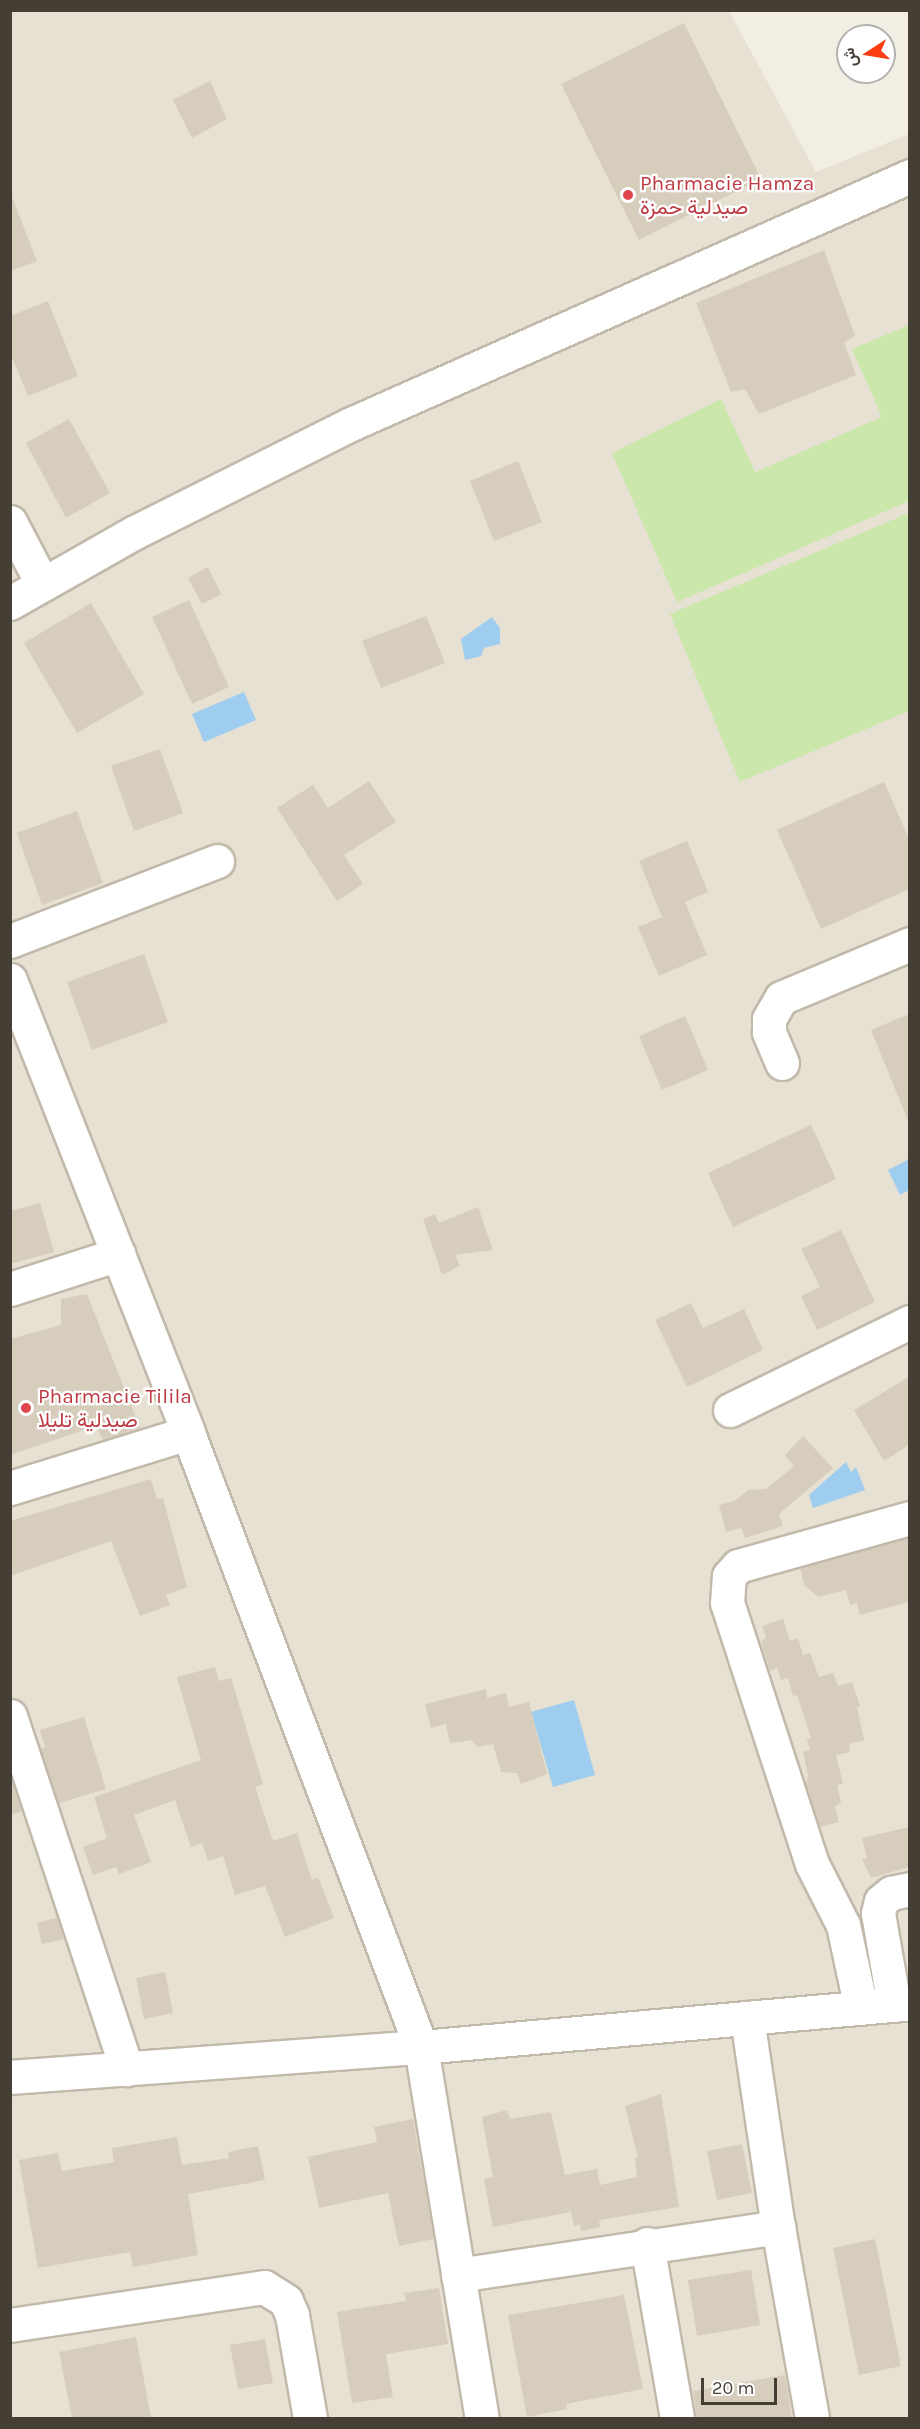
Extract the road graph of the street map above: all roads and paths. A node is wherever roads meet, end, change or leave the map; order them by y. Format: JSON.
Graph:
{"nodes":[{"id":1,"x":909,"y":176,"type":"edge"},
{"id":2,"x":10,"y":522,"type":"edge"},
{"id":3,"x":42,"y":583,"type":"junction"},
{"id":4,"x":10,"y":603,"type":"edge"},
{"id":5,"x":217,"y":861,"type":"dead end"},
{"id":6,"x":10,"y":941,"type":"edge"},
{"id":7,"x":909,"y":944,"type":"edge"},
{"id":8,"x":10,"y":980,"type":"edge"},
{"id":9,"x":782,"y":1064,"type":"dead end"},
{"id":10,"x":119,"y":1254,"type":"junction"},
{"id":11,"x":10,"y":1289,"type":"edge"},
{"id":12,"x":909,"y":1322,"type":"edge"},
{"id":13,"x":730,"y":1410,"type":"dead end"},
{"id":14,"x":188,"y":1433,"type":"junction"},
{"id":15,"x":10,"y":1488,"type":"edge"},
{"id":16,"x":909,"y":1518,"type":"edge"},
{"id":17,"x":10,"y":1716,"type":"edge"},
{"id":18,"x":909,"y":1889,"type":"edge"},
{"id":19,"x":902,"y":2004,"type":"edge"},
{"id":20,"x":861,"y":2008,"type":"junction"},
{"id":21,"x":747,"y":2018,"type":"junction"},
{"id":22,"x":421,"y":2047,"type":"junction"},
{"id":23,"x":127,"y":2069,"type":"junction"},
{"id":24,"x":10,"y":2077,"type":"edge"},
{"id":25,"x":777,"y":2227,"type":"junction"},
{"id":26,"x":647,"y":2244,"type":"junction"},
{"id":27,"x":459,"y":2275,"type":"junction"},
{"id":28,"x":10,"y":2325,"type":"edge"},
{"id":29,"x":310,"y":2418,"type":"edge"},
{"id":30,"x":482,"y":2418,"type":"edge"},
{"id":31,"x":677,"y":2418,"type":"edge"},
{"id":32,"x":812,"y":2418,"type":"edge"}],
"edges":[{"from":1,"to":3,"type":"street"},
{"from":2,"to":3,"type":"street"},
{"from":3,"to":4,"type":"street"},
{"from":5,"to":6,"type":"street"},
{"from":7,"to":9,"type":"street"},
{"from":8,"to":10,"type":"street"},
{"from":10,"to":11,"type":"street"},
{"from":10,"to":14,"type":"street"},
{"from":12,"to":13,"type":"street"},
{"from":14,"to":15,"type":"street"},
{"from":14,"to":22,"type":"street"},
{"from":16,"to":20,"type":"street"},
{"from":17,"to":23,"type":"street"},
{"from":18,"to":19,"type":"street"},
{"from":19,"to":20,"type":"street"},
{"from":20,"to":21,"type":"street"},
{"from":21,"to":22,"type":"street"},
{"from":21,"to":25,"type":"street"},
{"from":22,"to":23,"type":"street"},
{"from":22,"to":27,"type":"street"},
{"from":23,"to":24,"type":"street"},
{"from":25,"to":26,"type":"street"},
{"from":25,"to":32,"type":"street"},
{"from":26,"to":27,"type":"street"},
{"from":26,"to":31,"type":"street"},
{"from":27,"to":30,"type":"street"},
{"from":28,"to":29,"type":"street"}]}
